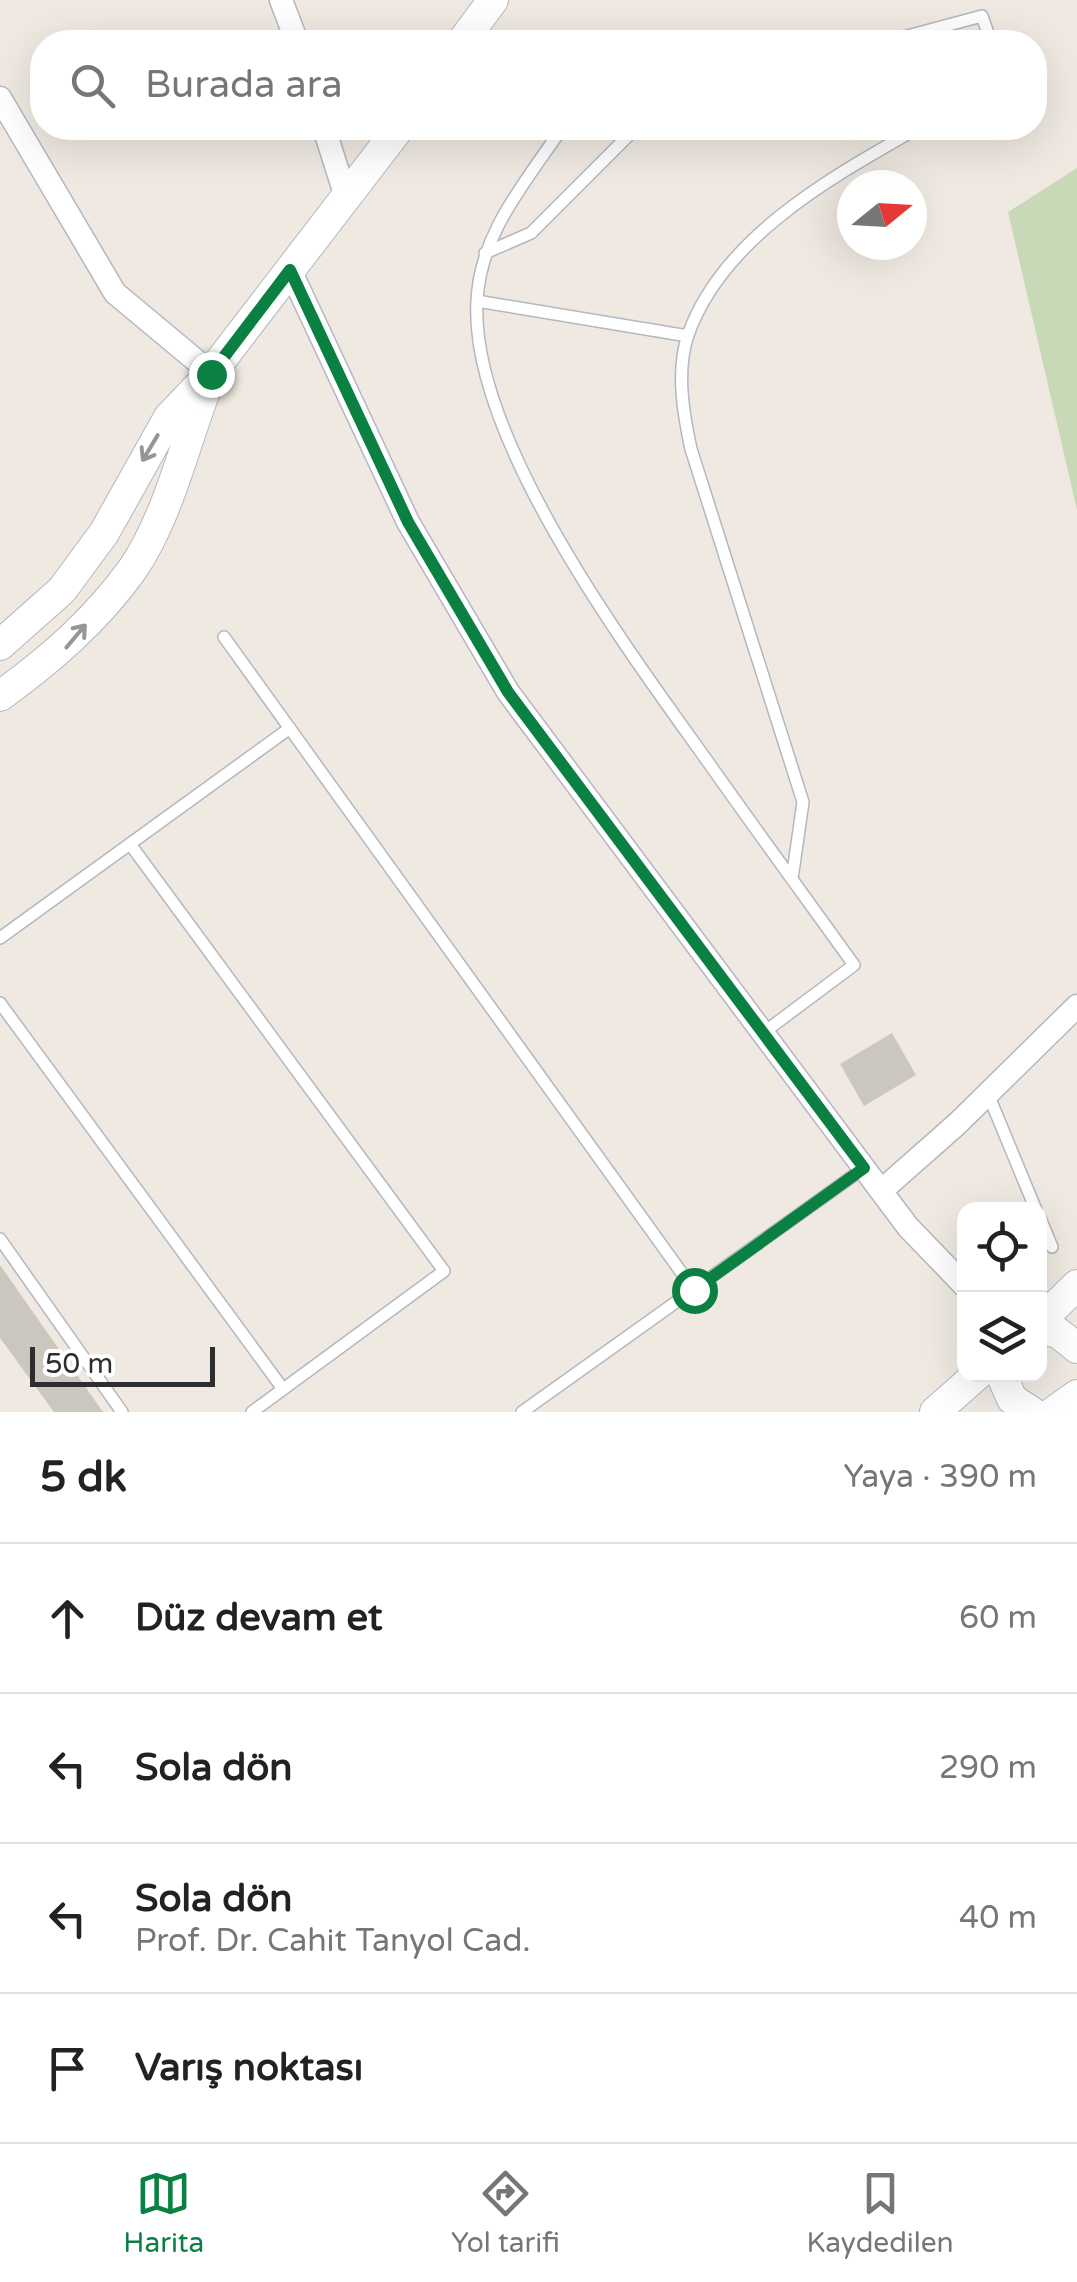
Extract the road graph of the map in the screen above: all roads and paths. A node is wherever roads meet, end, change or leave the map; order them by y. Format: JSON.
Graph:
{"nodes":[{"id":1,"x":281,"y":0,"type":"edge"},
{"id":2,"x":493,"y":0,"type":"edge"},
{"id":3,"x":292,"y":30,"type":"edge"},
{"id":4,"x":471,"y":30,"type":"edge"},
{"id":5,"x":930,"y":30,"type":"edge"},
{"id":6,"x":987,"y":30,"type":"edge"},
{"id":7,"x":0,"y":98,"type":"edge"},
{"id":8,"x":328,"y":140,"type":"edge"},
{"id":9,"x":390,"y":140,"type":"edge"},
{"id":10,"x":554,"y":140,"type":"edge"},
{"id":11,"x":624,"y":140,"type":"edge"},
{"id":12,"x":898,"y":140,"type":"edge"},
{"id":13,"x":346,"y":197,"type":"junction"},
{"id":14,"x":485,"y":252,"type":"junction"},
{"id":15,"x":290,"y":270,"type":"junction"},
{"id":16,"x":476,"y":301,"type":"junction"},
{"id":17,"x":688,"y":336,"type":"junction"},
{"id":18,"x":211,"y":374,"type":"junction"},
{"id":19,"x":224,"y":636,"type":"dead end"},
{"id":20,"x":0,"y":645,"type":"edge"},
{"id":21,"x":0,"y":696,"type":"edge"},
{"id":22,"x":290,"y":728,"type":"junction"},
{"id":23,"x":130,"y":844,"type":"junction"},
{"id":24,"x":792,"y":879,"type":"junction"},
{"id":25,"x":0,"y":938,"type":"edge"},
{"id":26,"x":0,"y":1003,"type":"edge"},
{"id":27,"x":1077,"y":1006,"type":"edge"},
{"id":28,"x":763,"y":1033,"type":"junction"},
{"id":29,"x":988,"y":1094,"type":"junction"},
{"id":30,"x":864,"y":1168,"type":"junction"},
{"id":31,"x":881,"y":1191,"type":"junction"},
{"id":32,"x":1033,"y":1202,"type":"edge"},
{"id":33,"x":1047,"y":1236,"type":"edge"},
{"id":34,"x":0,"y":1239,"type":"edge"},
{"id":35,"x":1052,"y":1248,"type":"dead end"},
{"id":36,"x":957,"y":1278,"type":"edge"},
{"id":37,"x":1077,"y":1285,"type":"edge"},
{"id":38,"x":694,"y":1290,"type":"junction"},
{"id":39,"x":1047,"y":1315,"type":"edge"},
{"id":40,"x":1047,"y":1331,"type":"edge"},
{"id":41,"x":1077,"y":1348,"type":"edge"},
{"id":42,"x":969,"y":1382,"type":"edge"},
{"id":43,"x":1004,"y":1382,"type":"edge"},
{"id":44,"x":283,"y":1389,"type":"junction"},
{"id":45,"x":122,"y":1412,"type":"edge"},
{"id":46,"x":252,"y":1412,"type":"edge"},
{"id":47,"x":522,"y":1412,"type":"edge"},
{"id":48,"x":935,"y":1412,"type":"edge"},
{"id":49,"x":1032,"y":1412,"type":"edge"}],
"edges":[{"from":1,"to":3,"type":"street"},
{"from":2,"to":4,"type":"street"},
{"from":5,"to":6,"type":"lane"},
{"from":7,"to":18,"type":"street"},
{"from":8,"to":13,"type":"street"},
{"from":9,"to":13,"type":"street"},
{"from":10,"to":14,"type":"lane"},
{"from":11,"to":14,"type":"lane"},
{"from":12,"to":17,"type":"lane"},
{"from":13,"to":15,"type":"street"},
{"from":14,"to":16,"type":"lane"},
{"from":15,"to":18,"type":"street"},
{"from":15,"to":28,"type":"street"},
{"from":16,"to":17,"type":"lane"},
{"from":16,"to":24,"type":"lane"},
{"from":17,"to":24,"type":"lane"},
{"from":18,"to":20,"type":"street","one_way":true},
{"from":21,"to":18,"type":"street","one_way":true},
{"from":19,"to":22,"type":"lane"},
{"from":22,"to":23,"type":"lane"},
{"from":22,"to":38,"type":"lane"},
{"from":23,"to":25,"type":"lane"},
{"from":23,"to":44,"type":"lane"},
{"from":24,"to":28,"type":"lane"},
{"from":26,"to":44,"type":"lane"},
{"from":27,"to":29,"type":"street"},
{"from":28,"to":30,"type":"street"},
{"from":29,"to":31,"type":"street"},
{"from":29,"to":32,"type":"lane"},
{"from":30,"to":31,"type":"street"},
{"from":30,"to":38,"type":"lane"},
{"from":31,"to":36,"type":"street"},
{"from":33,"to":35,"type":"lane"},
{"from":34,"to":45,"type":"lane"},
{"from":37,"to":39,"type":"street"},
{"from":38,"to":47,"type":"lane"},
{"from":40,"to":41,"type":"street"},
{"from":42,"to":48,"type":"street"},
{"from":43,"to":49,"type":"street"},
{"from":44,"to":46,"type":"lane"}]}
